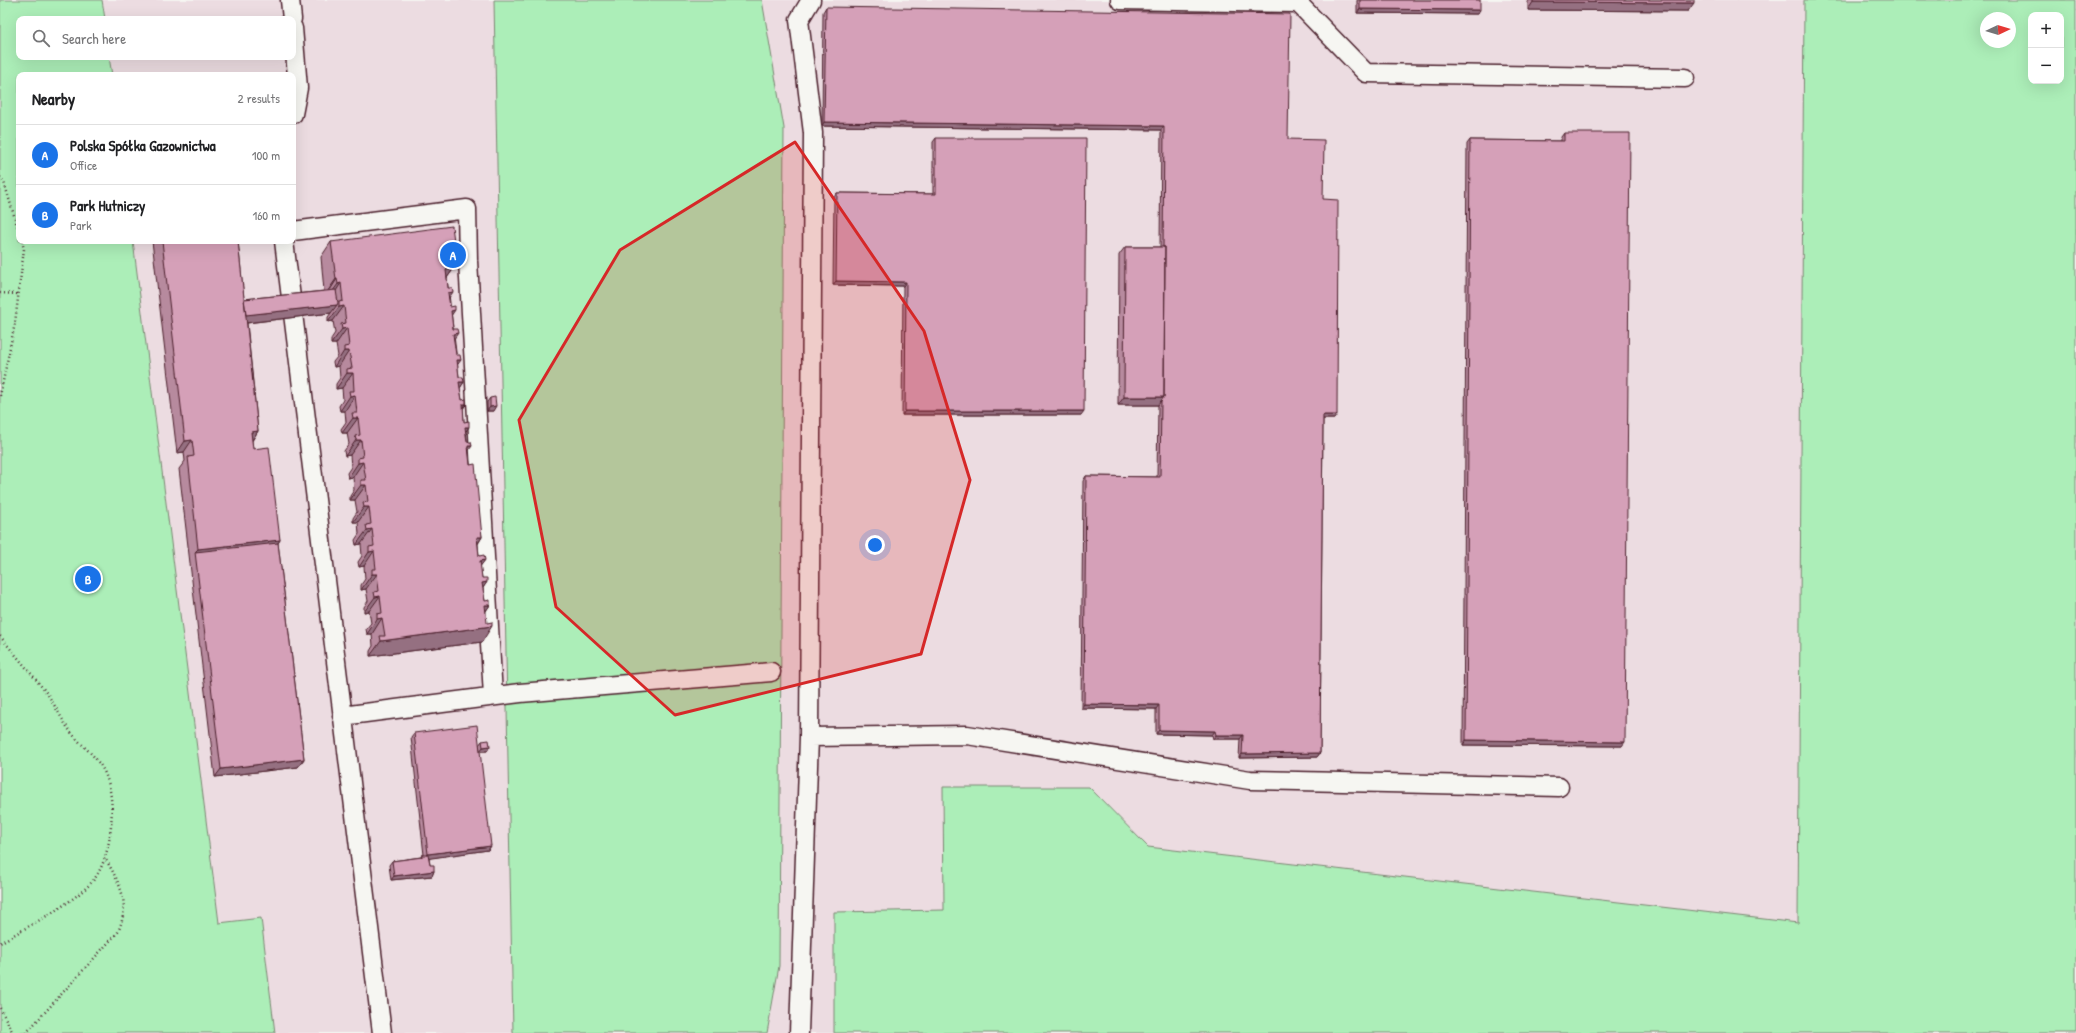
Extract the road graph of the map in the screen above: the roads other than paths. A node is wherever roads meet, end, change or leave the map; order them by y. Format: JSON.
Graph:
{"nodes":[{"id":1,"x":290,"y":0,"type":"edge"},
{"id":2,"x":811,"y":0,"type":"edge"},
{"id":3,"x":1120,"y":0,"type":"edge"},
{"id":4,"x":292,"y":16,"type":"edge"},
{"id":5,"x":296,"y":60,"type":"edge"},
{"id":6,"x":1685,"y":78,"type":"dead end"},
{"id":7,"x":296,"y":98,"type":"edge"},
{"id":8,"x":296,"y":231,"type":"edge"},
{"id":9,"x":284,"y":244,"type":"edge"},
{"id":10,"x":770,"y":672,"type":"dead end"},
{"id":11,"x":493,"y":696,"type":"junction"},
{"id":12,"x":342,"y":716,"type":"junction"},
{"id":13,"x":809,"y":737,"type":"junction"},
{"id":14,"x":1559,"y":787,"type":"dead end"},
{"id":15,"x":382,"y":1033,"type":"edge"},
{"id":16,"x":799,"y":1033,"type":"edge"}],
"edges":[{"from":1,"to":4,"type":"lane"},
{"from":2,"to":13,"type":"lane"},
{"from":3,"to":6,"type":"lane"},
{"from":5,"to":7,"type":"lane"},
{"from":8,"to":11,"type":"lane"},
{"from":9,"to":12,"type":"lane"},
{"from":10,"to":11,"type":"lane"},
{"from":11,"to":12,"type":"lane"},
{"from":12,"to":15,"type":"lane"},
{"from":13,"to":14,"type":"lane"},
{"from":13,"to":16,"type":"lane"}]}
